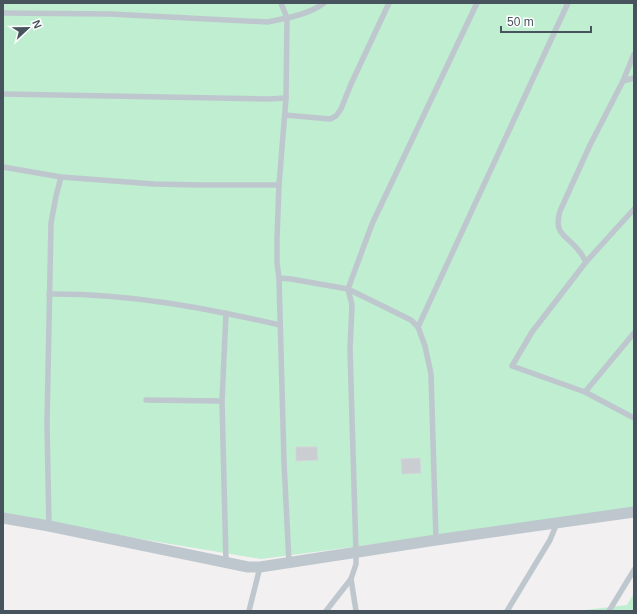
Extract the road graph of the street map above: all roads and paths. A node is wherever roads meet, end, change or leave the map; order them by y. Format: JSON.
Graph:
{"nodes":[{"id":1,"x":281,"y":3,"type":"edge"},
{"id":2,"x":324,"y":3,"type":"edge"},
{"id":3,"x":389,"y":3,"type":"edge"},
{"id":4,"x":477,"y":3,"type":"edge"},
{"id":5,"x":568,"y":3,"type":"edge"},
{"id":6,"x":3,"y":13,"type":"edge"},
{"id":7,"x":287,"y":18,"type":"junction"},
{"id":8,"x":634,"y":54,"type":"edge"},
{"id":9,"x":634,"y":78,"type":"edge"},
{"id":10,"x":623,"y":81,"type":"junction"},
{"id":11,"x":3,"y":94,"type":"edge"},
{"id":12,"x":286,"y":98,"type":"junction"},
{"id":13,"x":285,"y":115,"type":"junction"},
{"id":14,"x":3,"y":167,"type":"edge"},
{"id":15,"x":61,"y":177,"type":"junction"},
{"id":16,"x":279,"y":185,"type":"junction"},
{"id":17,"x":634,"y":209,"type":"edge"},
{"id":18,"x":586,"y":262,"type":"junction"},
{"id":19,"x":279,"y":278,"type":"junction"},
{"id":20,"x":348,"y":289,"type":"junction"},
{"id":21,"x":49,"y":294,"type":"junction"},
{"id":22,"x":226,"y":313,"type":"junction"},
{"id":23,"x":280,"y":325,"type":"junction"},
{"id":24,"x":418,"y":327,"type":"junction"},
{"id":25,"x":634,"y":333,"type":"edge"},
{"id":26,"x":585,"y":392,"type":"junction"},
{"id":27,"x":146,"y":400,"type":"dead end"},
{"id":28,"x":222,"y":402,"type":"junction"},
{"id":29,"x":634,"y":418,"type":"edge"},
{"id":30,"x":634,"y":512,"type":"edge"},
{"id":31,"x":3,"y":518,"type":"edge"},
{"id":32,"x":557,"y":522,"type":"junction"},
{"id":33,"x":49,"y":526,"type":"junction"},
{"id":34,"x":436,"y":540,"type":"junction"},
{"id":35,"x":356,"y":553,"type":"junction"},
{"id":36,"x":226,"y":562,"type":"junction"},
{"id":37,"x":289,"y":563,"type":"junction"},
{"id":38,"x":260,"y":567,"type":"junction"},
{"id":39,"x":634,"y":570,"type":"edge"},
{"id":40,"x":351,"y":579,"type":"junction"},
{"id":41,"x":249,"y":611,"type":"edge"},
{"id":42,"x":326,"y":611,"type":"edge"},
{"id":43,"x":356,"y":611,"type":"edge"},
{"id":44,"x":507,"y":611,"type":"edge"},
{"id":45,"x":609,"y":611,"type":"edge"}],
"edges":[{"from":1,"to":7,"type":"lane"},
{"from":2,"to":7,"type":"lane"},
{"from":3,"to":13,"type":"lane"},
{"from":4,"to":20,"type":"lane"},
{"from":5,"to":24,"type":"lane"},
{"from":6,"to":7,"type":"lane"},
{"from":7,"to":12,"type":"lane"},
{"from":8,"to":10,"type":"lane"},
{"from":9,"to":10,"type":"lane"},
{"from":10,"to":18,"type":"lane"},
{"from":11,"to":12,"type":"lane"},
{"from":12,"to":13,"type":"lane"},
{"from":13,"to":16,"type":"lane"},
{"from":14,"to":15,"type":"lane"},
{"from":15,"to":16,"type":"lane"},
{"from":15,"to":21,"type":"lane"},
{"from":16,"to":19,"type":"lane"},
{"from":17,"to":18,"type":"lane"},
{"from":18,"to":26,"type":"lane"},
{"from":19,"to":20,"type":"lane"},
{"from":19,"to":23,"type":"lane"},
{"from":20,"to":24,"type":"lane"},
{"from":20,"to":35,"type":"lane"},
{"from":21,"to":22,"type":"lane"},
{"from":21,"to":33,"type":"lane"},
{"from":22,"to":23,"type":"lane"},
{"from":22,"to":28,"type":"lane"},
{"from":23,"to":37,"type":"lane"},
{"from":24,"to":34,"type":"lane"},
{"from":25,"to":26,"type":"lane"},
{"from":26,"to":29,"type":"lane"},
{"from":27,"to":28,"type":"lane"},
{"from":28,"to":36,"type":"lane"},
{"from":30,"to":32,"type":"street"},
{"from":31,"to":33,"type":"street"},
{"from":32,"to":34,"type":"street"},
{"from":32,"to":44,"type":"lane"},
{"from":33,"to":36,"type":"street"},
{"from":34,"to":35,"type":"street"},
{"from":35,"to":37,"type":"street"},
{"from":35,"to":40,"type":"lane"},
{"from":36,"to":38,"type":"street"},
{"from":37,"to":38,"type":"street"},
{"from":38,"to":41,"type":"lane"},
{"from":39,"to":45,"type":"lane"},
{"from":40,"to":42,"type":"lane"},
{"from":40,"to":43,"type":"lane"}]}
